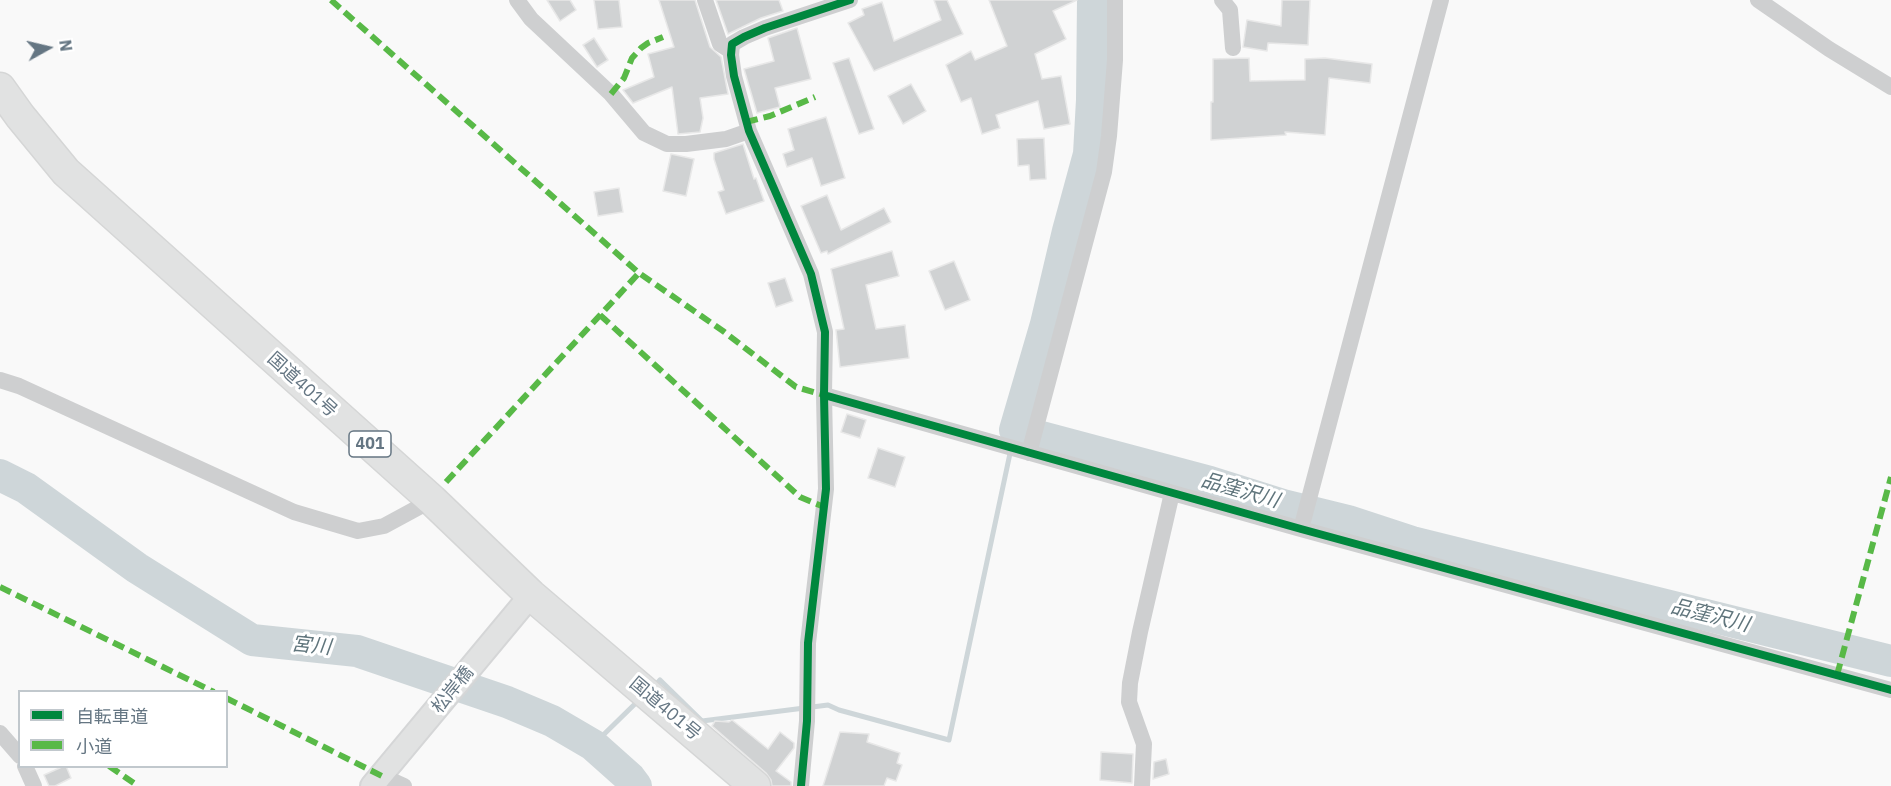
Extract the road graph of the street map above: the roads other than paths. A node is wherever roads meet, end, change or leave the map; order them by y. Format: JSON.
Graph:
{"nodes":[{"id":1,"x":517,"y":0,"type":"edge"},
{"id":2,"x":705,"y":0,"type":"edge"},
{"id":3,"x":850,"y":0,"type":"edge"},
{"id":4,"x":1115,"y":0,"type":"edge"},
{"id":5,"x":1222,"y":0,"type":"edge"},
{"id":6,"x":1441,"y":0,"type":"edge"},
{"id":7,"x":1758,"y":0,"type":"edge"},
{"id":8,"x":1233,"y":48,"type":"dead end"},
{"id":9,"x":731,"y":51,"type":"junction"},
{"id":10,"x":1891,"y":87,"type":"edge"},
{"id":11,"x":0,"y":88,"type":"edge"},
{"id":12,"x":749,"y":131,"type":"junction"},
{"id":13,"x":0,"y":380,"type":"edge"},
{"id":14,"x":824,"y":395,"type":"junction"},
{"id":15,"x":1029,"y":453,"type":"junction"},
{"id":16,"x":1172,"y":493,"type":"junction"},
{"id":17,"x":432,"y":500,"type":"junction"},
{"id":18,"x":1301,"y":529,"type":"junction"},
{"id":19,"x":524,"y":603,"type":"junction"},
{"id":20,"x":1891,"y":690,"type":"edge"},
{"id":21,"x":0,"y":733,"type":"edge"},
{"id":22,"x":18,"y":754,"type":"edge"},
{"id":23,"x":26,"y":768,"type":"edge"},
{"id":24,"x":381,"y":777,"type":"edge"},
{"id":25,"x":34,"y":786,"type":"edge"},
{"id":26,"x":404,"y":786,"type":"edge"},
{"id":27,"x":755,"y":786,"type":"edge"},
{"id":28,"x":801,"y":786,"type":"edge"},
{"id":29,"x":1142,"y":786,"type":"edge"}],
"edges":[{"from":1,"to":12,"type":"street"},
{"from":2,"to":9,"type":"street"},
{"from":3,"to":9,"type":"street"},
{"from":4,"to":15,"type":"street"},
{"from":5,"to":8,"type":"street"},
{"from":6,"to":18,"type":"street"},
{"from":7,"to":10,"type":"street"},
{"from":9,"to":12,"type":"street"},
{"from":11,"to":17,"type":"highway","name":"国道401号","number":"401"},
{"from":12,"to":14,"type":"street"},
{"from":13,"to":17,"type":"street"},
{"from":14,"to":15,"type":"street"},
{"from":14,"to":28,"type":"street"},
{"from":15,"to":16,"type":"street"},
{"from":16,"to":18,"type":"street"},
{"from":16,"to":29,"type":"street"},
{"from":17,"to":19,"type":"highway","name":"国道401号","number":"401"},
{"from":18,"to":20,"type":"street"},
{"from":19,"to":24,"type":"main road","name":"松岸橋"},
{"from":19,"to":27,"type":"highway","name":"国道401号","number":"401"},
{"from":21,"to":22,"type":"street"},
{"from":23,"to":25,"type":"street"},
{"from":24,"to":26,"type":"street"}]}
